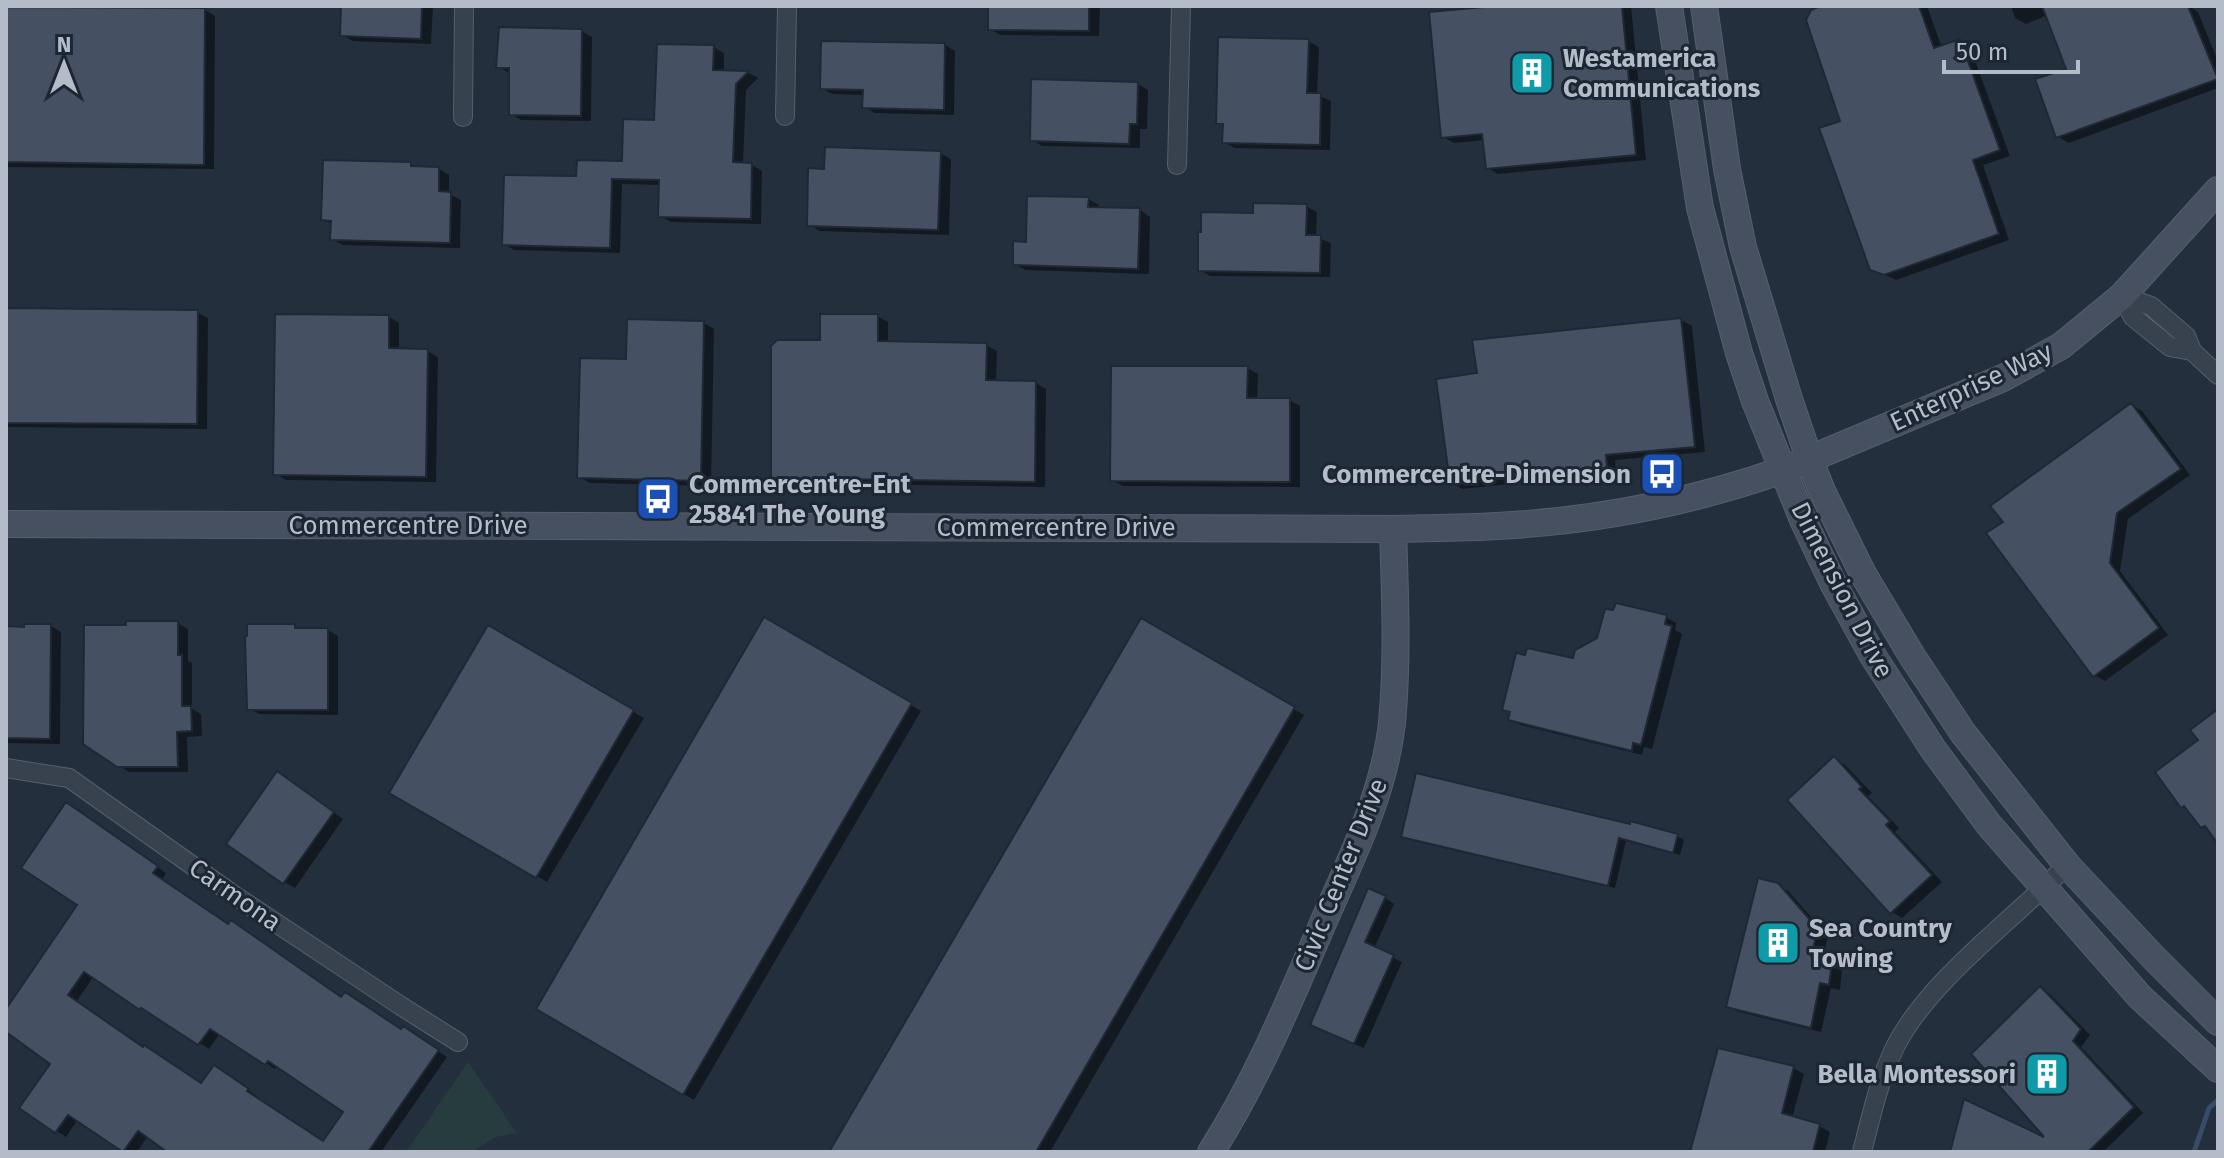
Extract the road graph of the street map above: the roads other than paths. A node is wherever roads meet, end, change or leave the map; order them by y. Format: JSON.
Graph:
{"nodes":[{"id":1,"x":464,"y":6,"type":"edge"},
{"id":2,"x":787,"y":6,"type":"edge"},
{"id":3,"x":1181,"y":6,"type":"edge"},
{"id":4,"x":1669,"y":6,"type":"edge"},
{"id":5,"x":1704,"y":6,"type":"edge"},
{"id":6,"x":785,"y":116,"type":"dead end"},
{"id":7,"x":463,"y":117,"type":"dead end"},
{"id":8,"x":1177,"y":165,"type":"dead end"},
{"id":9,"x":2218,"y":190,"type":"edge"},
{"id":10,"x":2122,"y":296,"type":"junction"},
{"id":11,"x":2218,"y":375,"type":"edge"},
{"id":12,"x":1809,"y":458,"type":"junction"},
{"id":13,"x":1783,"y":470,"type":"junction"},
{"id":14,"x":6,"y":524,"type":"edge"},
{"id":15,"x":1393,"y":529,"type":"junction"},
{"id":16,"x":6,"y":768,"type":"edge"},
{"id":17,"x":2067,"y":865,"type":"junction"},
{"id":18,"x":2045,"y":888,"type":"junction"},
{"id":19,"x":2218,"y":1022,"type":"edge"},
{"id":20,"x":458,"y":1042,"type":"dead end"},
{"id":21,"x":2210,"y":1062,"type":"edge"},
{"id":22,"x":1211,"y":1152,"type":"edge"},
{"id":23,"x":1862,"y":1152,"type":"edge"}],
"edges":[{"from":1,"to":7,"type":"street"},
{"from":2,"to":6,"type":"street"},
{"from":3,"to":8,"type":"street"},
{"from":4,"to":13,"type":"street","name":"Dimension Drive"},
{"from":5,"to":12,"type":"street","name":"Dimension Drive"},
{"from":9,"to":10,"type":"street","name":"Enterprise Way"},
{"from":10,"to":11,"type":"street"},
{"from":10,"to":12,"type":"street","name":"Enterprise Way"},
{"from":12,"to":13,"type":"street","name":"Commercentre Drive"},
{"from":12,"to":17,"type":"street","name":"Dimension Drive"},
{"from":13,"to":15,"type":"street","name":"Commercentre Drive"},
{"from":13,"to":18,"type":"street","name":"Dimension Drive"},
{"from":14,"to":15,"type":"street","name":"Commercentre Drive"},
{"from":15,"to":22,"type":"street","name":"Civic Center Drive"},
{"from":16,"to":20,"type":"street","name":"Carmona"},
{"from":17,"to":18,"type":"street"},
{"from":17,"to":19,"type":"street","name":"Dimension Drive"},
{"from":18,"to":21,"type":"street","name":"Dimension Drive"},
{"from":18,"to":23,"type":"street"}]}
